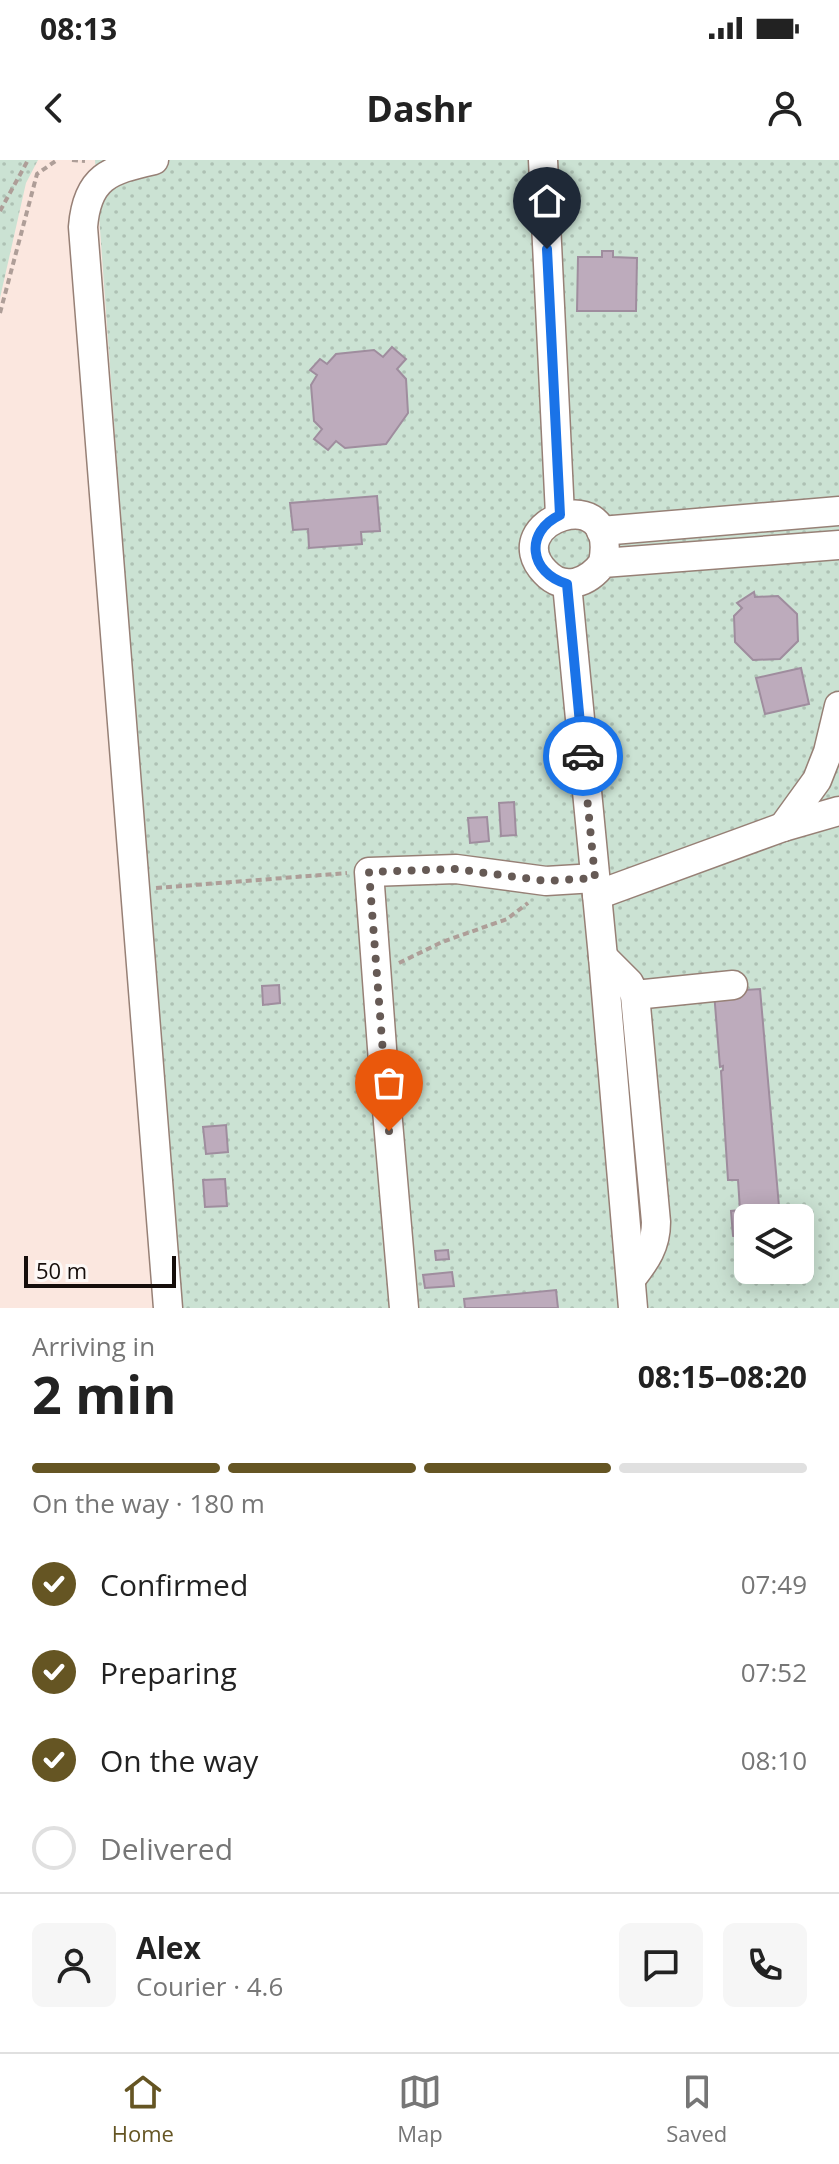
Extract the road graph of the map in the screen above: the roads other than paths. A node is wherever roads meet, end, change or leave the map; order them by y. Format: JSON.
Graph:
{"nodes":[{"id":1,"x":154,"y":160,"type":"edge"},
{"id":2,"x":543,"y":160,"type":"edge"},
{"id":3,"x":839,"y":511,"type":"edge"},
{"id":4,"x":560,"y":515,"type":"junction"},
{"id":5,"x":601,"y":531,"type":"junction"},
{"id":6,"x":835,"y":553,"type":"edge"},
{"id":7,"x":603,"y":563,"type":"junction"},
{"id":8,"x":567,"y":584,"type":"junction"},
{"id":9,"x":839,"y":706,"type":"edge"},
{"id":10,"x":839,"y":811,"type":"edge"},
{"id":11,"x":783,"y":827,"type":"junction"},
{"id":12,"x":596,"y":886,"type":"junction"},
{"id":13,"x":603,"y":957,"type":"junction"},
{"id":14,"x":733,"y":985,"type":"dead end"},
{"id":15,"x":635,"y":995,"type":"junction"},
{"id":16,"x":631,"y":1279,"type":"junction"},
{"id":17,"x":168,"y":1308,"type":"edge"},
{"id":18,"x":404,"y":1308,"type":"edge"},
{"id":19,"x":633,"y":1308,"type":"edge"}],
"edges":[{"from":1,"to":17,"type":"lane"},
{"from":2,"to":4,"type":"lane"},
{"from":3,"to":5,"type":"lane"},
{"from":4,"to":5,"type":"lane"},
{"from":4,"to":8,"type":"lane"},
{"from":5,"to":7,"type":"lane"},
{"from":6,"to":7,"type":"lane"},
{"from":7,"to":8,"type":"lane"},
{"from":8,"to":12,"type":"lane"},
{"from":9,"to":11,"type":"lane"},
{"from":10,"to":11,"type":"lane"},
{"from":11,"to":12,"type":"lane"},
{"from":12,"to":13,"type":"lane"},
{"from":12,"to":18,"type":"lane"},
{"from":13,"to":15,"type":"lane"},
{"from":13,"to":16,"type":"lane"},
{"from":14,"to":15,"type":"lane"},
{"from":15,"to":16,"type":"lane"},
{"from":16,"to":19,"type":"lane"}]}
